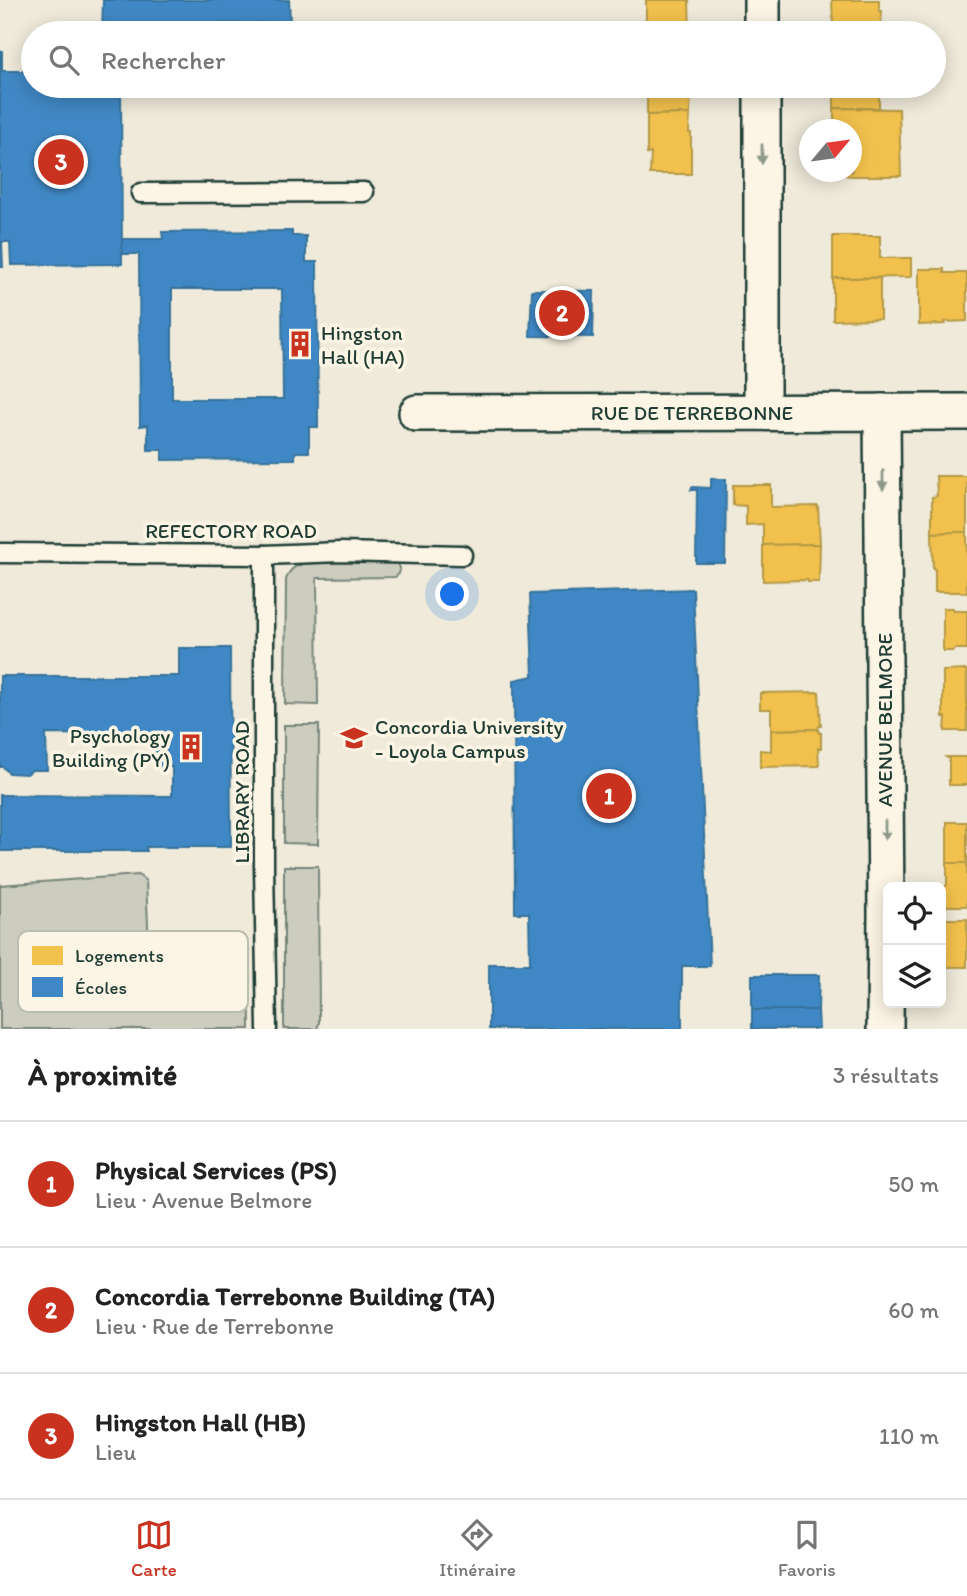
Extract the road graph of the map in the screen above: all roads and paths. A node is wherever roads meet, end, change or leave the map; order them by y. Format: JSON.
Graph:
{"nodes":[{"id":1,"x":762,"y":0,"type":"edge"},
{"id":2,"x":762,"y":21,"type":"edge"},
{"id":3,"x":762,"y":98,"type":"edge"},
{"id":4,"x":364,"y":192,"type":"dead end"},
{"id":5,"x":141,"y":193,"type":"dead end"},
{"id":6,"x":762,"y":412,"type":"junction"},
{"id":7,"x":882,"y":412,"type":"junction"},
{"id":8,"x":967,"y":412,"type":"edge"},
{"id":9,"x":417,"y":413,"type":"dead end"},
{"id":10,"x":0,"y":553,"type":"edge"},
{"id":11,"x":264,"y":555,"type":"junction"},
{"id":12,"x":462,"y":555,"type":"dead end"},
{"id":13,"x":267,"y":1029,"type":"edge"},
{"id":14,"x":885,"y":1029,"type":"edge"}],
"edges":[{"from":1,"to":2,"type":"street"},
{"from":3,"to":6,"type":"street","one_way":true},
{"from":4,"to":5,"type":"lane"},
{"from":6,"to":7,"type":"street","name":"RUE DE TERREBONNE"},
{"from":6,"to":9,"type":"street","name":"RUE DE TERREBONNE"},
{"from":7,"to":8,"type":"street","name":"RUE DE TERREBONNE"},
{"from":7,"to":14,"type":"street","name":"AVENUE BELMORE","one_way":true},
{"from":10,"to":11,"type":"lane","name":"REFECTORY ROAD"},
{"from":11,"to":12,"type":"lane","name":"REFECTORY ROAD"},
{"from":11,"to":13,"type":"lane","name":"LIBRARY ROAD"}]}
